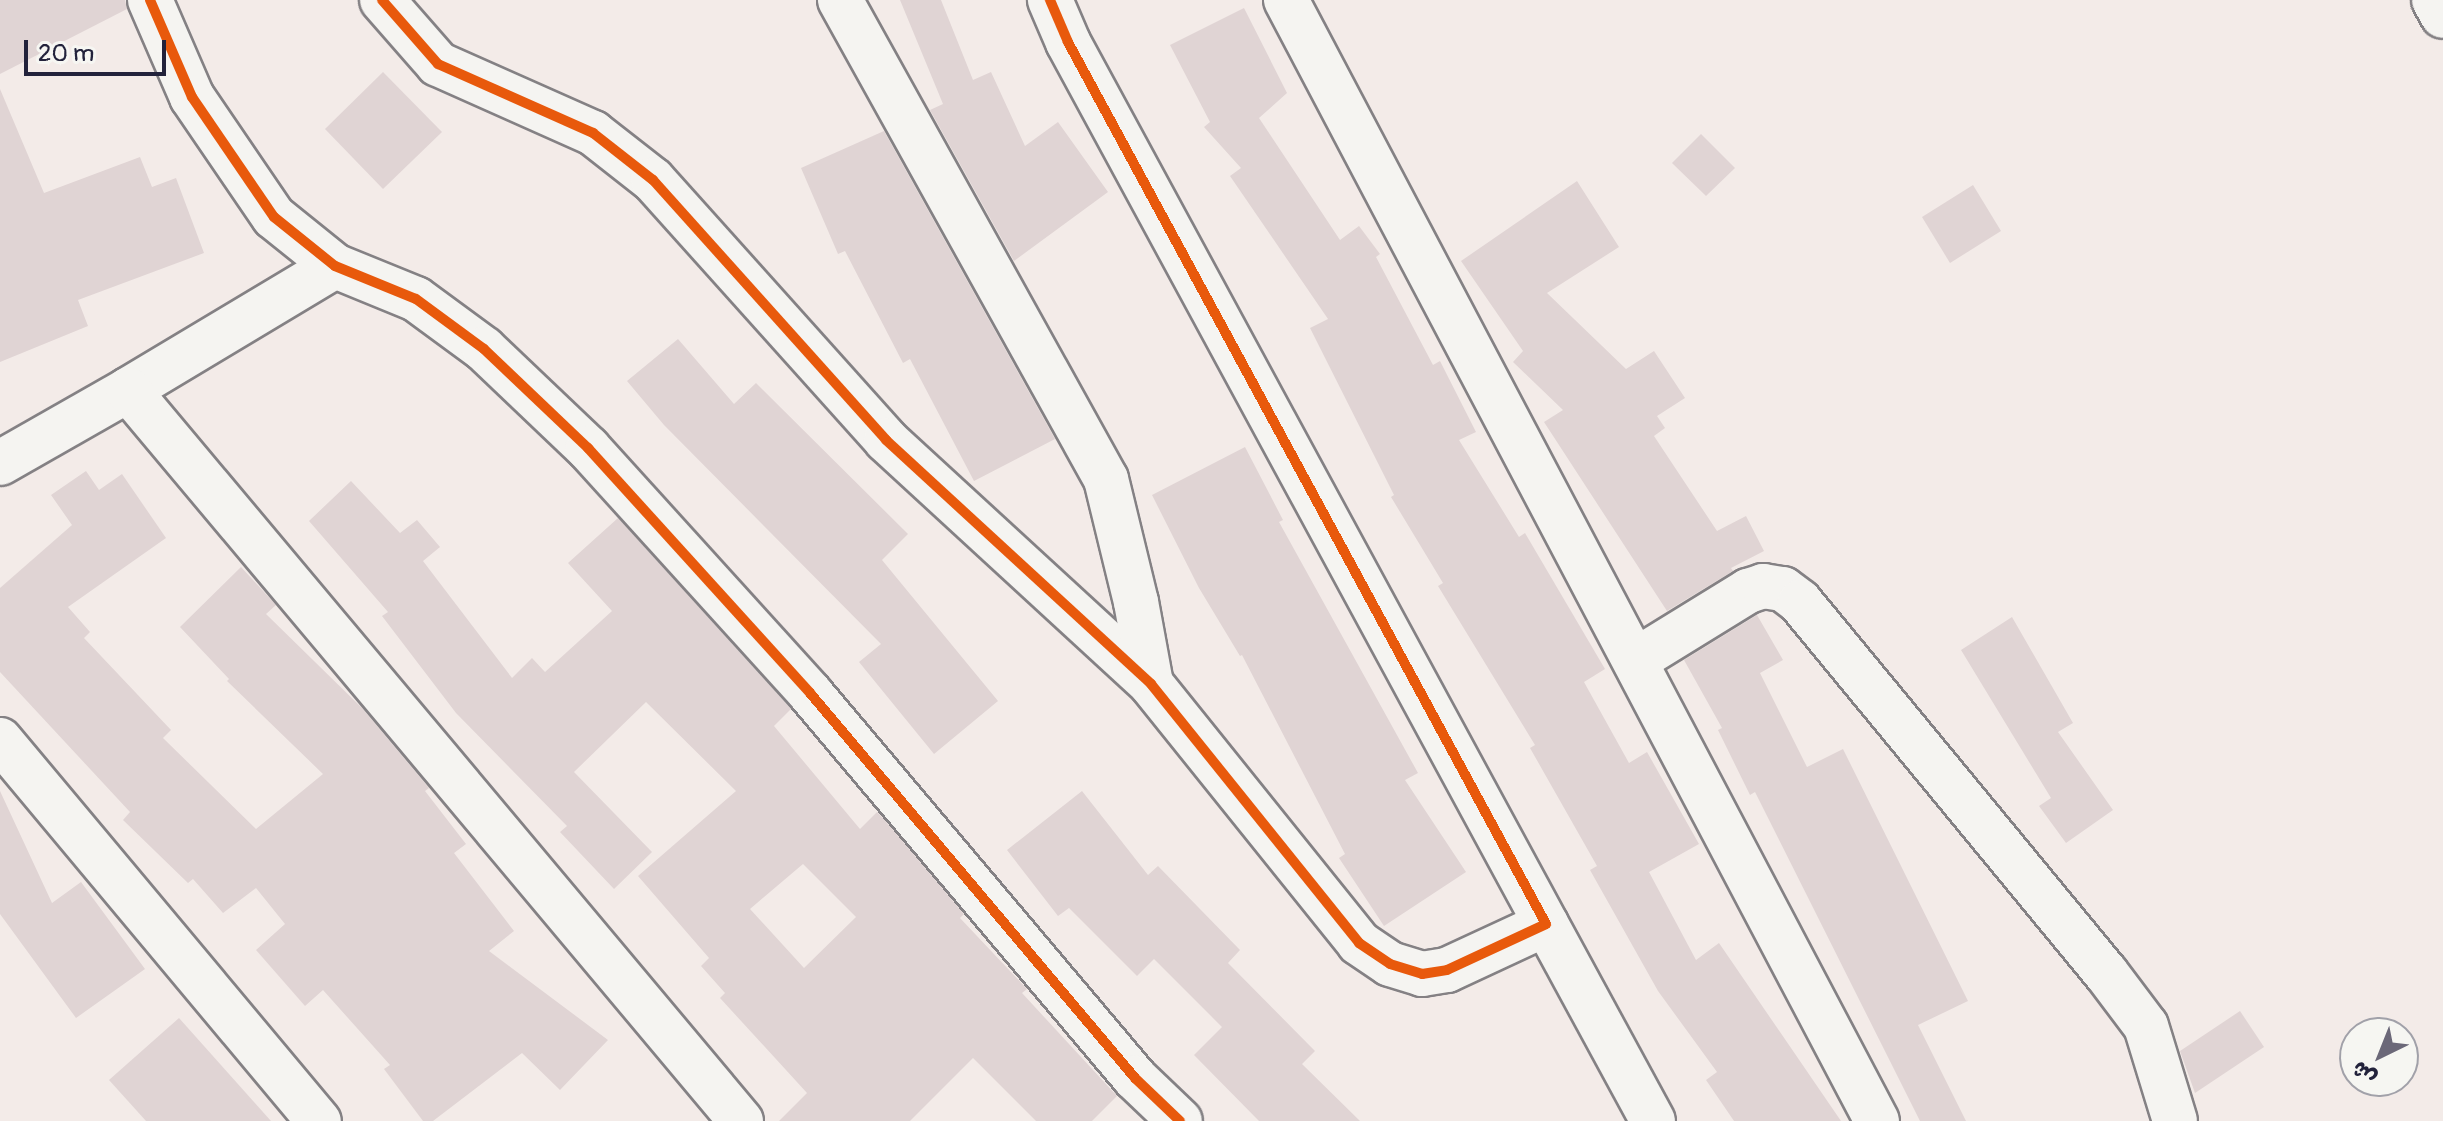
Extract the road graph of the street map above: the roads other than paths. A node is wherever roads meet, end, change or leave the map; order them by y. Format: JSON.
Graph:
{"nodes":[{"id":1,"x":150,"y":0,"type":"edge"},
{"id":2,"x":382,"y":0,"type":"edge"},
{"id":3,"x":840,"y":0,"type":"edge"},
{"id":4,"x":1050,"y":0,"type":"edge"},
{"id":5,"x":1286,"y":0,"type":"edge"},
{"id":6,"x":2434,"y":0,"type":"edge"},
{"id":7,"x":2443,"y":16,"type":"edge"},
{"id":8,"x":335,"y":266,"type":"junction"},
{"id":9,"x":128,"y":390,"type":"junction"},
{"id":10,"x":0,"y":463,"type":"edge"},
{"id":11,"x":1636,"y":660,"type":"junction"},
{"id":12,"x":1151,"y":684,"type":"junction"},
{"id":13,"x":0,"y":740,"type":"edge"},
{"id":14,"x":1546,"y":924,"type":"junction"},
{"id":15,"x":319,"y":1121,"type":"edge"},
{"id":16,"x":741,"y":1121,"type":"edge"},
{"id":17,"x":1180,"y":1121,"type":"edge"},
{"id":18,"x":1653,"y":1121,"type":"edge"},
{"id":19,"x":1877,"y":1121,"type":"edge"},
{"id":20,"x":2175,"y":1121,"type":"edge"}],
"edges":[{"from":1,"to":8,"type":"street"},
{"from":2,"to":12,"type":"street"},
{"from":3,"to":12,"type":"street"},
{"from":4,"to":14,"type":"street"},
{"from":5,"to":11,"type":"street"},
{"from":6,"to":7,"type":"street"},
{"from":8,"to":9,"type":"street"},
{"from":8,"to":17,"type":"street"},
{"from":9,"to":10,"type":"street"},
{"from":9,"to":16,"type":"street"},
{"from":11,"to":19,"type":"street"},
{"from":11,"to":20,"type":"street"},
{"from":12,"to":14,"type":"street"},
{"from":13,"to":15,"type":"street"},
{"from":14,"to":18,"type":"street"}]}
